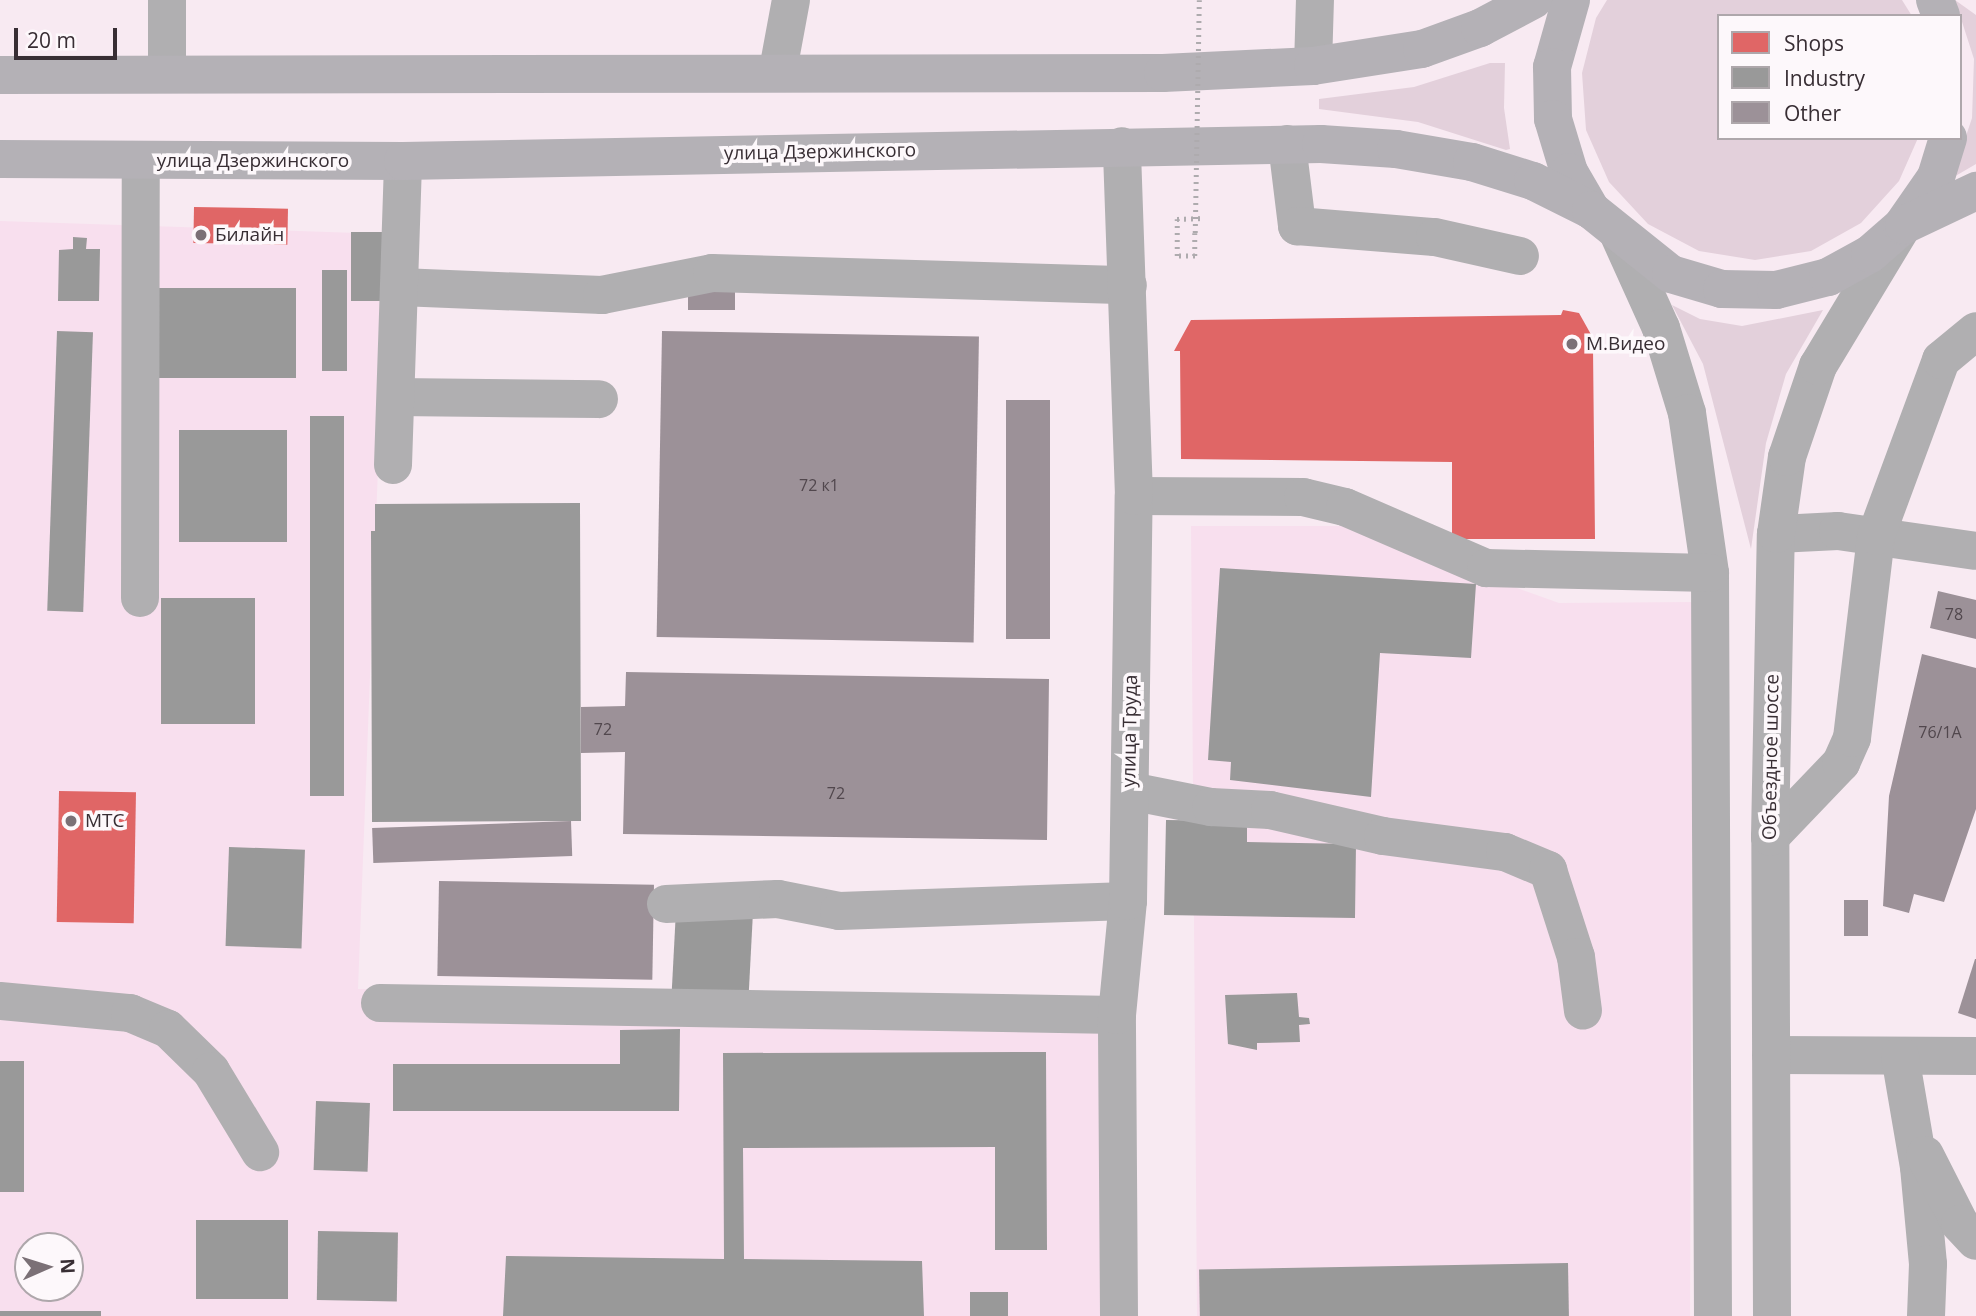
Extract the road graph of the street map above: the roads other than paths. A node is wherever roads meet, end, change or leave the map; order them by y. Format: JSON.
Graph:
{"nodes":[{"id":1,"x":167,"y":0,"type":"edge"},
{"id":2,"x":791,"y":0,"type":"edge"},
{"id":3,"x":1315,"y":0,"type":"edge"},
{"id":4,"x":1533,"y":0,"type":"edge"},
{"id":5,"x":1571,"y":0,"type":"edge"},
{"id":6,"x":1312,"y":66,"type":"junction"},
{"id":7,"x":778,"y":70,"type":"junction"},
{"id":8,"x":167,"y":74,"type":"junction"},
{"id":9,"x":0,"y":75,"type":"edge"},
{"id":10,"x":1947,"y":140,"type":"edge"},
{"id":11,"x":1287,"y":144,"type":"junction"},
{"id":12,"x":1122,"y":146,"type":"junction"},
{"id":13,"x":0,"y":159,"type":"edge"},
{"id":14,"x":141,"y":160,"type":"junction"},
{"id":15,"x":403,"y":161,"type":"junction"},
{"id":16,"x":1976,"y":191,"type":"edge"},
{"id":17,"x":1605,"y":222,"type":"junction"},
{"id":18,"x":1902,"y":226,"type":"junction"},
{"id":19,"x":1520,"y":256,"type":"dead end"},
{"id":20,"x":1128,"y":285,"type":"junction"},
{"id":21,"x":400,"y":287,"type":"junction"},
{"id":22,"x":1976,"y":331,"type":"edge"},
{"id":23,"x":396,"y":397,"type":"junction"},
{"id":24,"x":599,"y":399,"type":"dead end"},
{"id":25,"x":393,"y":465,"type":"dead end"},
{"id":26,"x":1134,"y":496,"type":"junction"},
{"id":27,"x":1776,"y":534,"type":"junction"},
{"id":28,"x":1876,"y":536,"type":"junction"},
{"id":29,"x":1976,"y":551,"type":"edge"},
{"id":30,"x":1710,"y":573,"type":"junction"},
{"id":31,"x":140,"y":598,"type":"dead end"},
{"id":32,"x":1129,"y":791,"type":"junction"},
{"id":33,"x":1770,"y":837,"type":"junction"},
{"id":34,"x":1128,"y":901,"type":"junction"},
{"id":35,"x":666,"y":904,"type":"dead end"},
{"id":36,"x":0,"y":1001,"type":"edge"},
{"id":37,"x":380,"y":1003,"type":"dead end"},
{"id":38,"x":1583,"y":1011,"type":"dead end"},
{"id":39,"x":1117,"y":1015,"type":"junction"},
{"id":40,"x":1771,"y":1055,"type":"junction"},
{"id":41,"x":1900,"y":1056,"type":"junction"},
{"id":42,"x":1976,"y":1056,"type":"edge"},
{"id":43,"x":1914,"y":1135,"type":"junction"},
{"id":44,"x":260,"y":1152,"type":"dead end"},
{"id":45,"x":1976,"y":1241,"type":"edge"},
{"id":46,"x":1119,"y":1316,"type":"edge"},
{"id":47,"x":1713,"y":1316,"type":"edge"},
{"id":48,"x":1772,"y":1316,"type":"edge"},
{"id":49,"x":1926,"y":1316,"type":"edge"}],
"edges":[{"from":1,"to":8,"type":"street"},
{"from":2,"to":7,"type":"street"},
{"from":3,"to":6,"type":"street"},
{"from":4,"to":6,"type":"main road"},
{"from":5,"to":17,"type":"main road"},
{"from":6,"to":7,"type":"main road"},
{"from":7,"to":8,"type":"main road"},
{"from":8,"to":9,"type":"main road"},
{"from":10,"to":18,"type":"main road"},
{"from":11,"to":12,"type":"main road","name":"улица Дзержинского"},
{"from":11,"to":17,"type":"main road","name":"улица Дзержинского"},
{"from":11,"to":19,"type":"street"},
{"from":12,"to":15,"type":"main road","name":"улица Дзержинского"},
{"from":12,"to":20,"type":"street","name":"улица Труда"},
{"from":13,"to":14,"type":"main road","name":"улица Дзержинского"},
{"from":14,"to":15,"type":"main road","name":"улица Дзержинского"},
{"from":14,"to":31,"type":"street"},
{"from":15,"to":21,"type":"street"},
{"from":16,"to":18,"type":"main road"},
{"from":17,"to":18,"type":"main road"},
{"from":17,"to":30,"type":"street"},
{"from":18,"to":27,"type":"street","name":"Объездное шоссе"},
{"from":20,"to":21,"type":"street"},
{"from":20,"to":26,"type":"street","name":"улица Труда"},
{"from":21,"to":23,"type":"street"},
{"from":22,"to":28,"type":"street"},
{"from":23,"to":24,"type":"street"},
{"from":23,"to":25,"type":"street"},
{"from":26,"to":30,"type":"street"},
{"from":26,"to":32,"type":"street","name":"улица Труда"},
{"from":27,"to":28,"type":"street"},
{"from":27,"to":33,"type":"street","name":"Объездное шоссе"},
{"from":28,"to":29,"type":"street"},
{"from":28,"to":33,"type":"street"},
{"from":30,"to":47,"type":"street"},
{"from":32,"to":34,"type":"street","name":"улица Труда"},
{"from":32,"to":38,"type":"street"},
{"from":33,"to":40,"type":"street","name":"Объездное шоссе"},
{"from":34,"to":35,"type":"street"},
{"from":34,"to":39,"type":"street","name":"улица Труда"},
{"from":36,"to":44,"type":"street"},
{"from":37,"to":39,"type":"street"},
{"from":39,"to":46,"type":"street","name":"улица Труда"},
{"from":40,"to":41,"type":"street"},
{"from":40,"to":48,"type":"street","name":"Объездное шоссе"},
{"from":41,"to":42,"type":"street"},
{"from":41,"to":43,"type":"street"},
{"from":43,"to":45,"type":"street"},
{"from":43,"to":49,"type":"street"}]}
